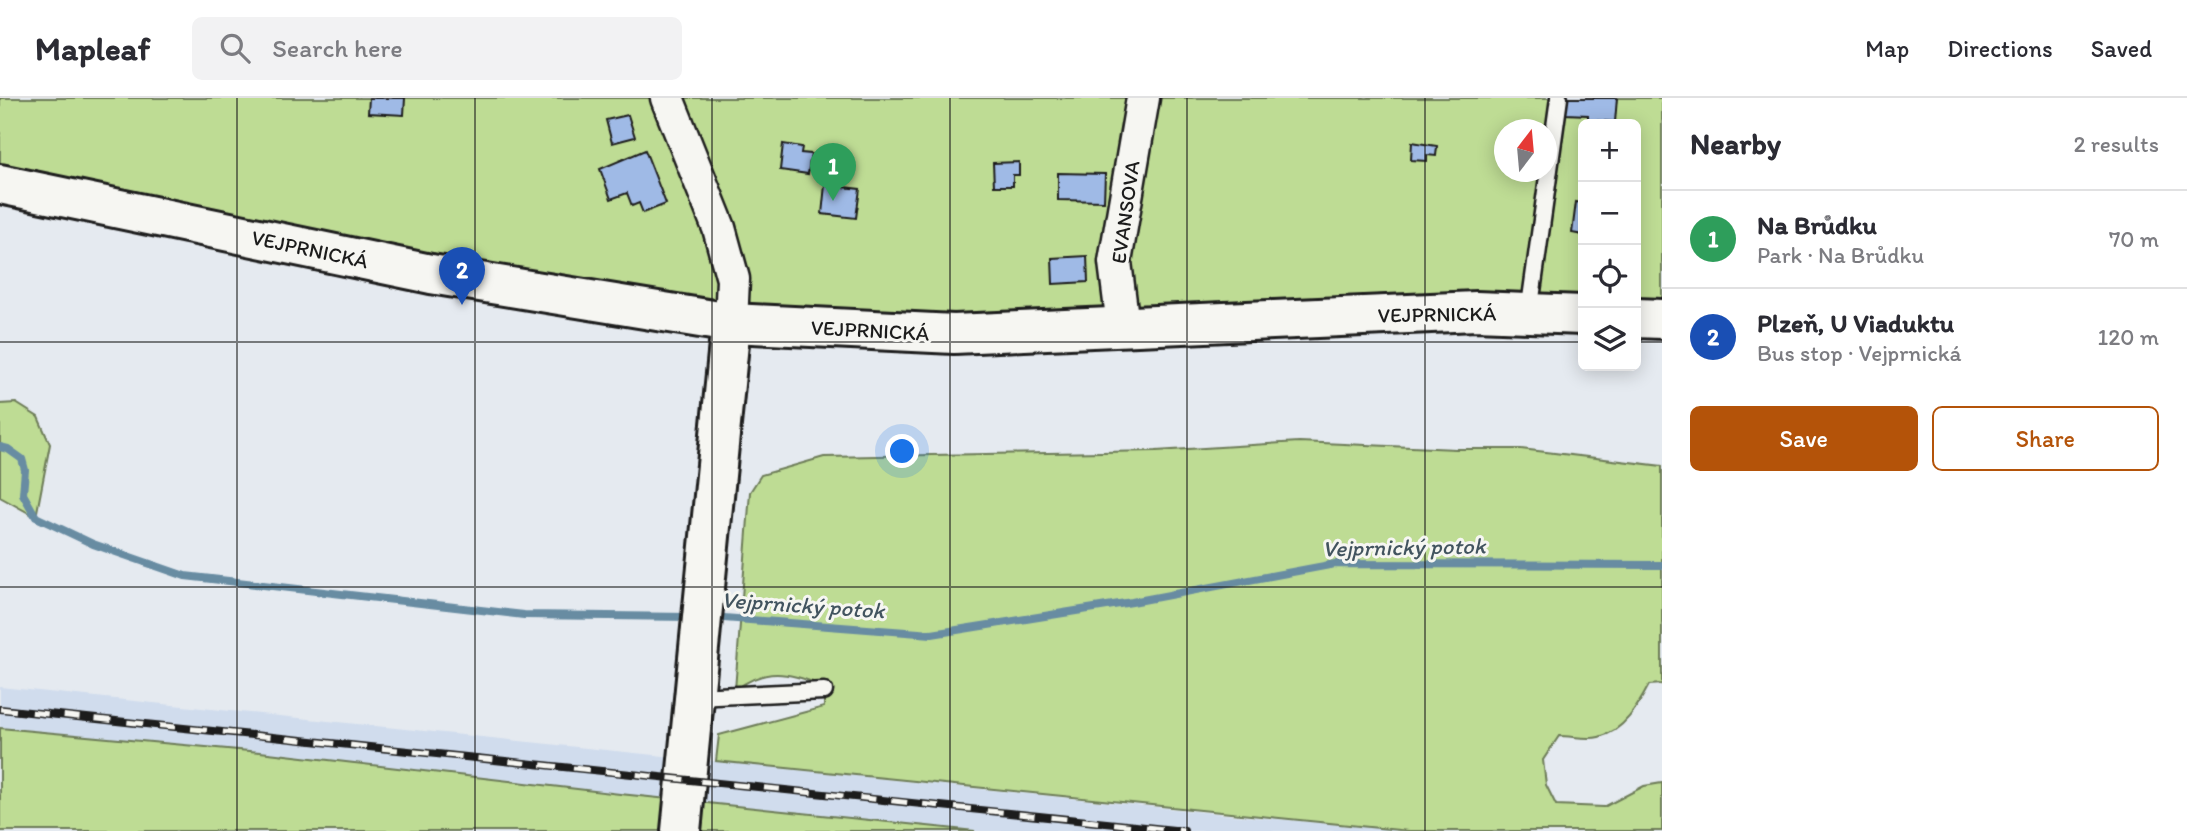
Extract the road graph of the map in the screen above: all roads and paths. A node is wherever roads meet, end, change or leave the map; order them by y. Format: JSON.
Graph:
{"nodes":[{"id":1,"x":667,"y":98,"type":"edge"},
{"id":2,"x":1143,"y":98,"type":"edge"},
{"id":3,"x":1559,"y":98,"type":"edge"},
{"id":4,"x":0,"y":184,"type":"edge"},
{"id":5,"x":1529,"y":313,"type":"junction"},
{"id":6,"x":1578,"y":316,"type":"edge"},
{"id":7,"x":1641,"y":318,"type":"edge"},
{"id":8,"x":1662,"y":319,"type":"edge"},
{"id":9,"x":731,"y":323,"type":"junction"},
{"id":10,"x":1123,"y":326,"type":"junction"},
{"id":11,"x":696,"y":679,"type":"junction"},
{"id":12,"x":824,"y":691,"type":"dead end"},
{"id":13,"x":682,"y":828,"type":"edge"}],
"edges":[{"from":1,"to":9,"type":"street"},
{"from":2,"to":10,"type":"street","name":"EVANSOVA"},
{"from":3,"to":5,"type":"lane"},
{"from":4,"to":9,"type":"main road","name":"VEJPRNICKÁ"},
{"from":5,"to":6,"type":"main road","name":"VEJPRNICKÁ"},
{"from":5,"to":10,"type":"main road","name":"VEJPRNICKÁ"},
{"from":7,"to":8,"type":"main road"},
{"from":9,"to":10,"type":"main road","name":"VEJPRNICKÁ"},
{"from":9,"to":11,"type":"main road"},
{"from":11,"to":12,"type":"lane"},
{"from":11,"to":13,"type":"main road"}]}
